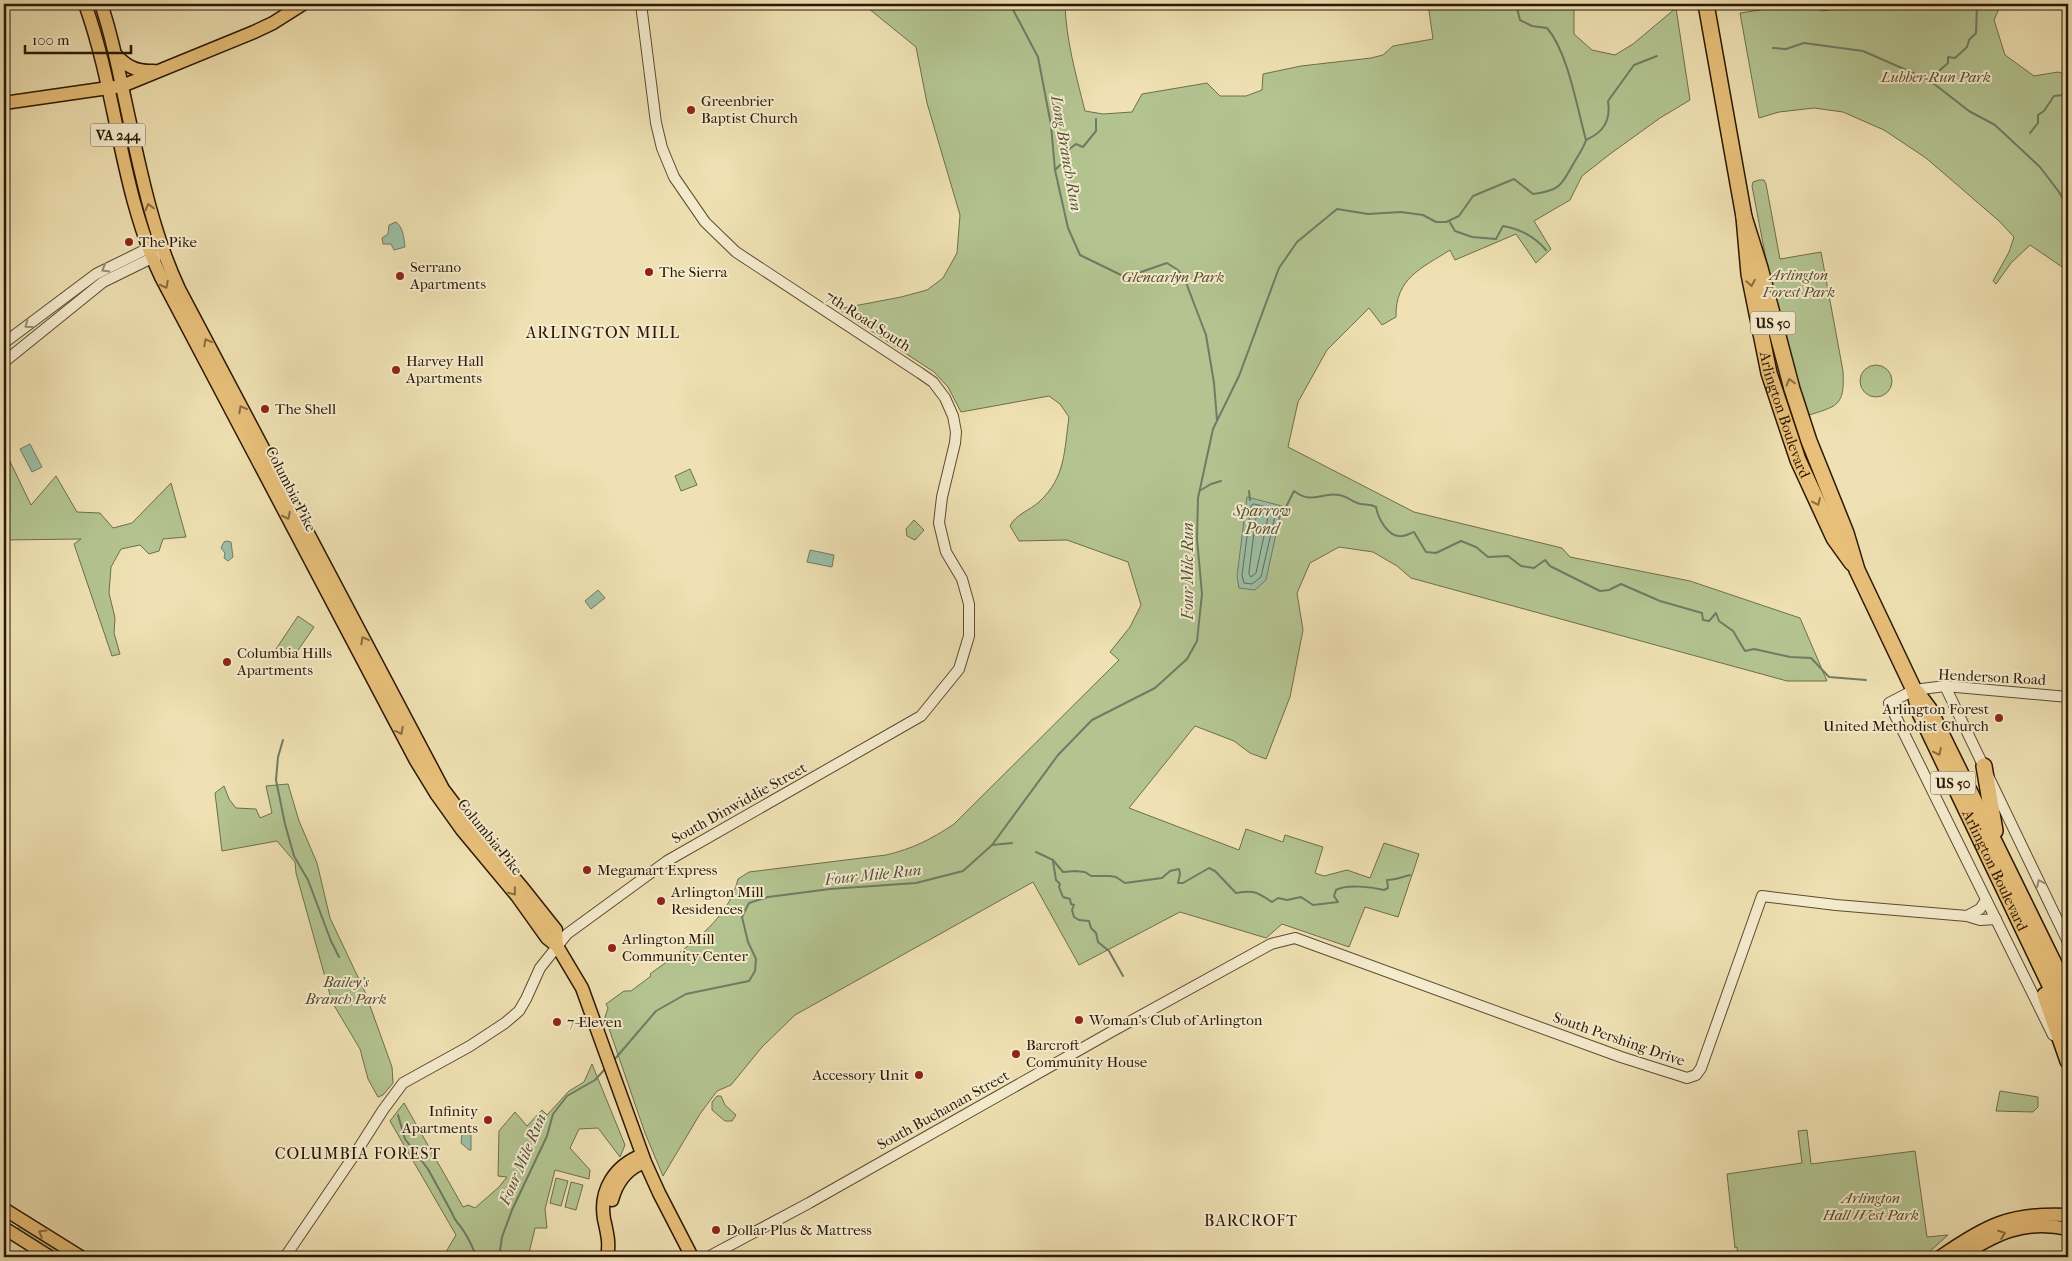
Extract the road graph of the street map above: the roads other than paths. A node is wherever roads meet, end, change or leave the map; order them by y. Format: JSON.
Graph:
{"nodes":[{"id":1,"x":85,"y":4,"type":"edge"},
{"id":2,"x":101,"y":4,"type":"edge"},
{"id":3,"x":303,"y":4,"type":"edge"},
{"id":4,"x":641,"y":4,"type":"edge"},
{"id":5,"x":1706,"y":4,"type":"edge"},
{"id":6,"x":114,"y":54,"type":"junction"},
{"id":7,"x":158,"y":71,"type":"junction"},
{"id":8,"x":122,"y":86,"type":"junction"},
{"id":9,"x":108,"y":88,"type":"junction"},
{"id":10,"x":4,"y":103,"type":"edge"},
{"id":11,"x":156,"y":250,"type":"junction"},
{"id":12,"x":4,"y":343,"type":"edge"},
{"id":13,"x":4,"y":362,"type":"edge"},
{"id":14,"x":1945,"y":686,"type":"junction"},
{"id":15,"x":1914,"y":690,"type":"junction"},
{"id":16,"x":940,"y":694,"type":"joint"},
{"id":17,"x":2068,"y":697,"type":"edge"},
{"id":18,"x":1984,"y":766,"type":"junction"},
{"id":19,"x":1999,"y":850,"type":"junction"},
{"id":20,"x":1996,"y":873,"type":"junction"},
{"id":21,"x":1986,"y":900,"type":"junction"},
{"id":22,"x":1967,"y":916,"type":"junction"},
{"id":23,"x":1996,"y":919,"type":"junction"},
{"id":24,"x":2068,"y":942,"type":"edge"},
{"id":25,"x":1271,"y":944,"type":"joint"},
{"id":26,"x":2045,"y":944,"type":"junction"},
{"id":27,"x":557,"y":946,"type":"junction"},
{"id":28,"x":2068,"y":978,"type":"edge"},
{"id":29,"x":2068,"y":992,"type":"edge"},
{"id":30,"x":2068,"y":1024,"type":"edge"},
{"id":31,"x":2068,"y":1061,"type":"edge"},
{"id":32,"x":2068,"y":1068,"type":"edge"},
{"id":33,"x":643,"y":1159,"type":"junction"},
{"id":34,"x":4,"y":1209,"type":"edge"},
{"id":35,"x":2068,"y":1216,"type":"edge"},
{"id":36,"x":4,"y":1228,"type":"edge"},
{"id":37,"x":2068,"y":1229,"type":"edge"},
{"id":38,"x":50,"y":1257,"type":"edge"},
{"id":39,"x":81,"y":1257,"type":"edge"},
{"id":40,"x":285,"y":1257,"type":"edge"},
{"id":41,"x":607,"y":1257,"type":"edge"},
{"id":42,"x":614,"y":1257,"type":"edge"},
{"id":43,"x":692,"y":1257,"type":"edge"},
{"id":44,"x":708,"y":1257,"type":"edge"},
{"id":45,"x":1940,"y":1257,"type":"edge"},
{"id":46,"x":1960,"y":1257,"type":"edge"}],
"edges":[{"from":1,"to":9,"type":"main road","name":"Columbia Pike","number":"VA 244"},
{"from":2,"to":6,"type":"main road","name":"Columbia Pike","number":"VA 244"},
{"from":3,"to":7,"type":"main road"},
{"from":4,"to":16,"type":"street","name":"7th Road South"},
{"from":5,"to":15,"type":"highway","name":"Arlington Boulevard","number":"US 50"},
{"from":6,"to":7,"type":"main road"},
{"from":6,"to":8,"type":"main road","name":"Columbia Pike","number":"VA 244"},
{"from":7,"to":8,"type":"main road"},
{"from":8,"to":9,"type":"main road"},
{"from":11,"to":8,"type":"main road","name":"Columbia Pike","number":"VA 244","one_way":true},
{"from":9,"to":10,"type":"main road"},
{"from":9,"to":11,"type":"main road","name":"Columbia Pike","number":"VA 244"},
{"from":11,"to":12,"type":"street","one_way":true},
{"from":11,"to":13,"type":"street"},
{"from":11,"to":27,"type":"main road","name":"Columbia Pike"},
{"from":14,"to":15,"type":"street","name":"Henderson Road"},
{"from":14,"to":17,"type":"street","name":"Henderson Road"},
{"from":14,"to":18,"type":"street"},
{"from":15,"to":19,"type":"highway","name":"Arlington Boulevard","number":"US 50"},
{"from":15,"to":20,"type":"highway","name":"Arlington Boulevard","number":"US 50","one_way":true},
{"from":15,"to":21,"type":"street"},
{"from":16,"to":27,"type":"street","name":"South Dinwiddie Street"},
{"from":18,"to":19,"type":"highway"},
{"from":24,"to":18,"type":"street","one_way":true},
{"from":19,"to":26,"type":"highway","name":"Arlington Boulevard","number":"US 50"},
{"from":20,"to":30,"type":"highway","name":"Arlington Boulevard","number":"US 50"},
{"from":20,"to":31,"type":"highway"},
{"from":21,"to":22,"type":"street"},
{"from":21,"to":23,"type":"street"},
{"from":22,"to":23,"type":"street","name":"South Pershing Drive"},
{"from":22,"to":25,"type":"street","name":"South Pershing Drive"},
{"from":23,"to":32,"type":"street"},
{"from":25,"to":44,"type":"street","name":"South Buchanan Street"},
{"from":26,"to":28,"type":"highway"},
{"from":26,"to":29,"type":"highway","name":"Arlington Boulevard","number":"US 50"},
{"from":27,"to":33,"type":"main road","name":"Columbia Pike"},
{"from":27,"to":40,"type":"street","name":"South Dinwiddie Street"},
{"from":33,"to":41,"type":"main road"},
{"from":33,"to":42,"type":"main road"},
{"from":33,"to":43,"type":"main road","name":"Columbia Pike"},
{"from":39,"to":34,"type":"main road","one_way":true},
{"from":35,"to":45,"type":"main road"},
{"from":36,"to":38,"type":"main road"},
{"from":46,"to":37,"type":"main road","one_way":true}]}
